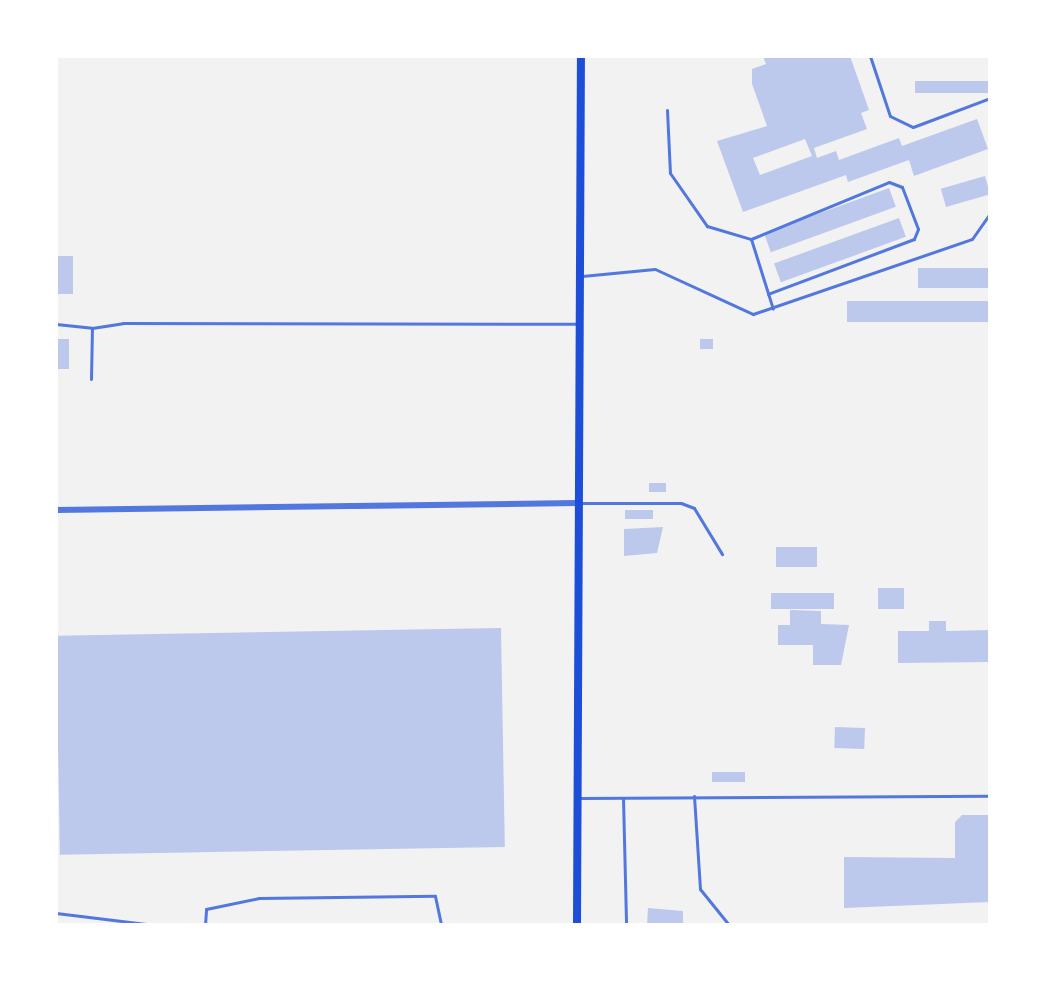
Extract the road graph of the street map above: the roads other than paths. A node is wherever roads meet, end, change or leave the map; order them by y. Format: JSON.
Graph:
{"nodes":[{"id":1,"x":581,"y":56,"type":"edge"},
{"id":2,"x":870,"y":56,"type":"edge"},
{"id":3,"x":990,"y":98,"type":"edge"},
{"id":4,"x":667,"y":110,"type":"dead end"},
{"id":5,"x":990,"y":213,"type":"edge"},
{"id":6,"x":751,"y":239,"type":"junction"},
{"id":7,"x":579,"y":276,"type":"junction"},
{"id":8,"x":768,"y":294,"type":"junction"},
{"id":9,"x":774,"y":309,"type":"junction"},
{"id":10,"x":56,"y":324,"type":"edge"},
{"id":11,"x":578,"y":324,"type":"junction"},
{"id":12,"x":92,"y":328,"type":"junction"},
{"id":13,"x":91,"y":379,"type":"dead end"},
{"id":14,"x":577,"y":503,"type":"junction"},
{"id":15,"x":56,"y":510,"type":"edge"},
{"id":16,"x":722,"y":554,"type":"dead end"},
{"id":17,"x":694,"y":796,"type":"junction"},
{"id":18,"x":990,"y":796,"type":"edge"},
{"id":19,"x":577,"y":798,"type":"junction"},
{"id":20,"x":623,"y":798,"type":"junction"},
{"id":21,"x":56,"y":913,"type":"edge"},
{"id":22,"x":154,"y":925,"type":"edge"},
{"id":23,"x":205,"y":925,"type":"edge"},
{"id":24,"x":441,"y":925,"type":"edge"},
{"id":25,"x":577,"y":925,"type":"edge"},
{"id":26,"x":626,"y":925,"type":"edge"},
{"id":27,"x":729,"y":925,"type":"edge"}],
"edges":[{"from":1,"to":7,"type":"main road"},
{"from":2,"to":3,"type":"lane"},
{"from":4,"to":6,"type":"lane"},
{"from":5,"to":9,"type":"lane"},
{"from":6,"to":8,"type":"lane"},
{"from":6,"to":8,"type":"lane"},
{"from":7,"to":9,"type":"lane"},
{"from":7,"to":11,"type":"main road"},
{"from":8,"to":9,"type":"lane"},
{"from":10,"to":12,"type":"lane"},
{"from":11,"to":12,"type":"lane"},
{"from":11,"to":14,"type":"main road"},
{"from":12,"to":13,"type":"lane"},
{"from":14,"to":15,"type":"street"},
{"from":14,"to":16,"type":"lane"},
{"from":14,"to":19,"type":"main road"},
{"from":17,"to":18,"type":"lane"},
{"from":17,"to":20,"type":"lane"},
{"from":17,"to":27,"type":"lane"},
{"from":19,"to":20,"type":"lane"},
{"from":19,"to":25,"type":"main road"},
{"from":20,"to":26,"type":"lane"},
{"from":21,"to":22,"type":"lane"},
{"from":23,"to":24,"type":"lane"}]}
